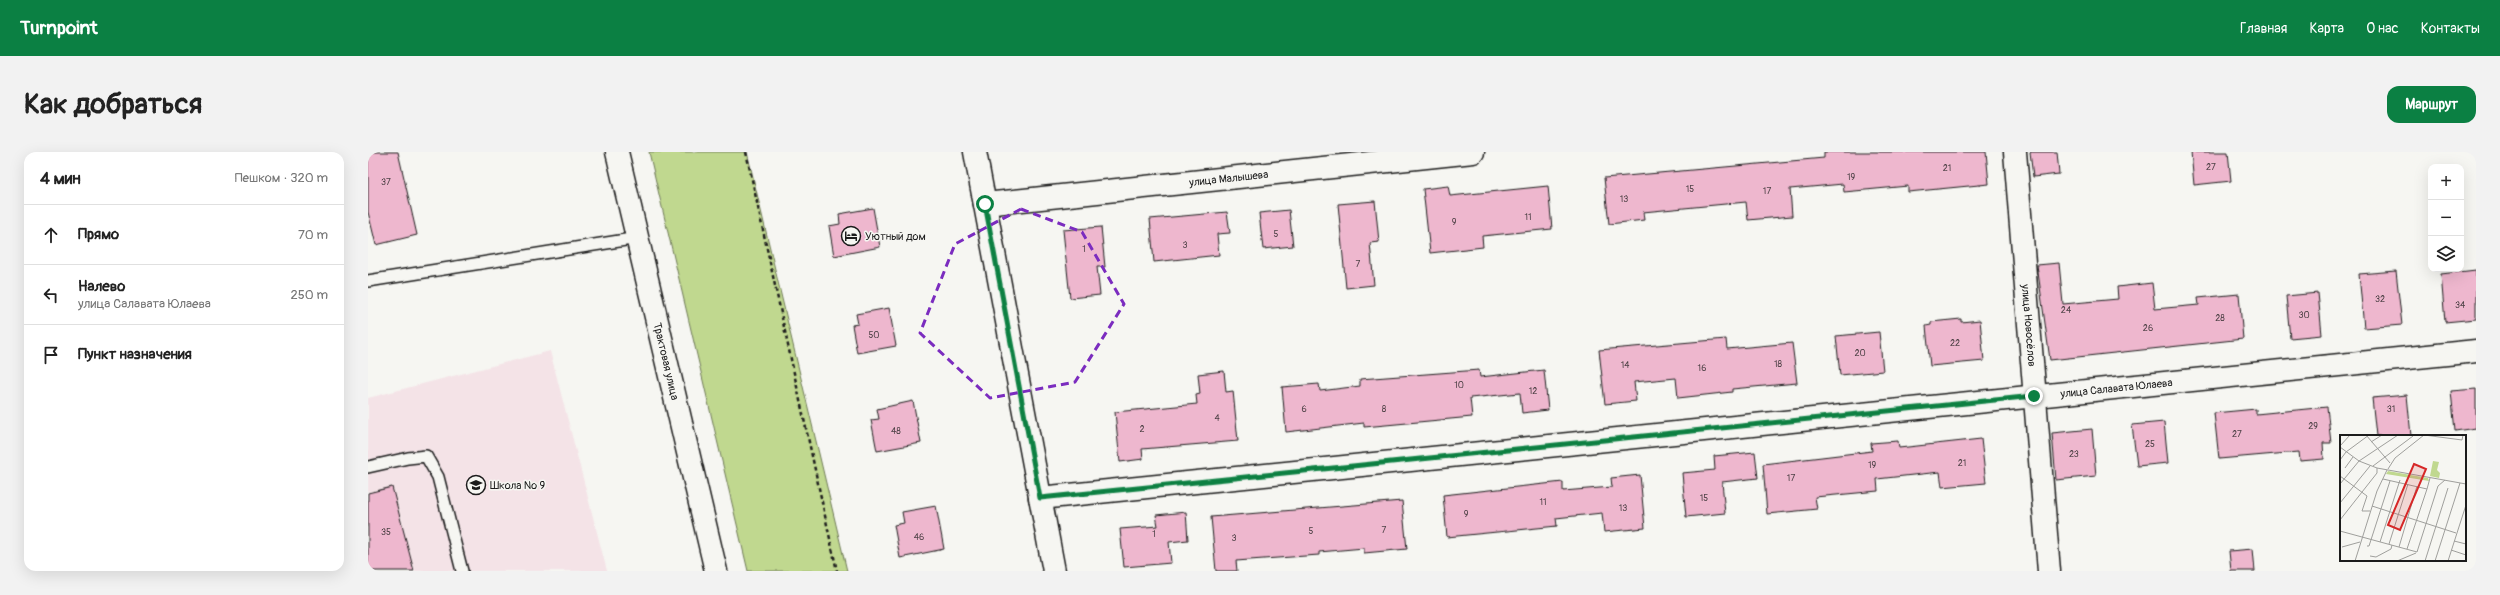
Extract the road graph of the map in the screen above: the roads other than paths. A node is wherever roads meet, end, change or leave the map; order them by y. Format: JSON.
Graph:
{"nodes":[{"id":1,"x":617,"y":152,"type":"edge"},
{"id":2,"x":975,"y":152,"type":"edge"},
{"id":3,"x":1473,"y":152,"type":"edge"},
{"id":4,"x":2015,"y":152,"type":"edge"},
{"id":5,"x":985,"y":204,"type":"junction"},
{"id":6,"x":638,"y":238,"type":"junction"},
{"id":7,"x":368,"y":281,"type":"edge"},
{"id":8,"x":2476,"y":351,"type":"edge"},
{"id":9,"x":2034,"y":396,"type":"junction"},
{"id":10,"x":368,"y":467,"type":"edge"},
{"id":11,"x":1040,"y":498,"type":"junction"},
{"id":12,"x":462,"y":571,"type":"edge"},
{"id":13,"x":716,"y":571,"type":"edge"},
{"id":14,"x":1054,"y":571,"type":"edge"},
{"id":15,"x":2049,"y":571,"type":"edge"}],
"edges":[{"from":1,"to":6,"type":"street","name":"Трактовая улица"},
{"from":2,"to":5,"type":"street"},
{"from":3,"to":5,"type":"street","name":"улица Малышева"},
{"from":4,"to":9,"type":"street","name":"улица Новосёлов"},
{"from":5,"to":11,"type":"street"},
{"from":6,"to":7,"type":"lane"},
{"from":6,"to":13,"type":"street","name":"Трактовая улица"},
{"from":8,"to":9,"type":"street","name":"улица Салавата Юлаева"},
{"from":9,"to":11,"type":"street","name":"улица Салавата Юлаева"},
{"from":9,"to":15,"type":"street","name":"улица Новосёлов"},
{"from":10,"to":12,"type":"lane"},
{"from":11,"to":14,"type":"street"}]}
